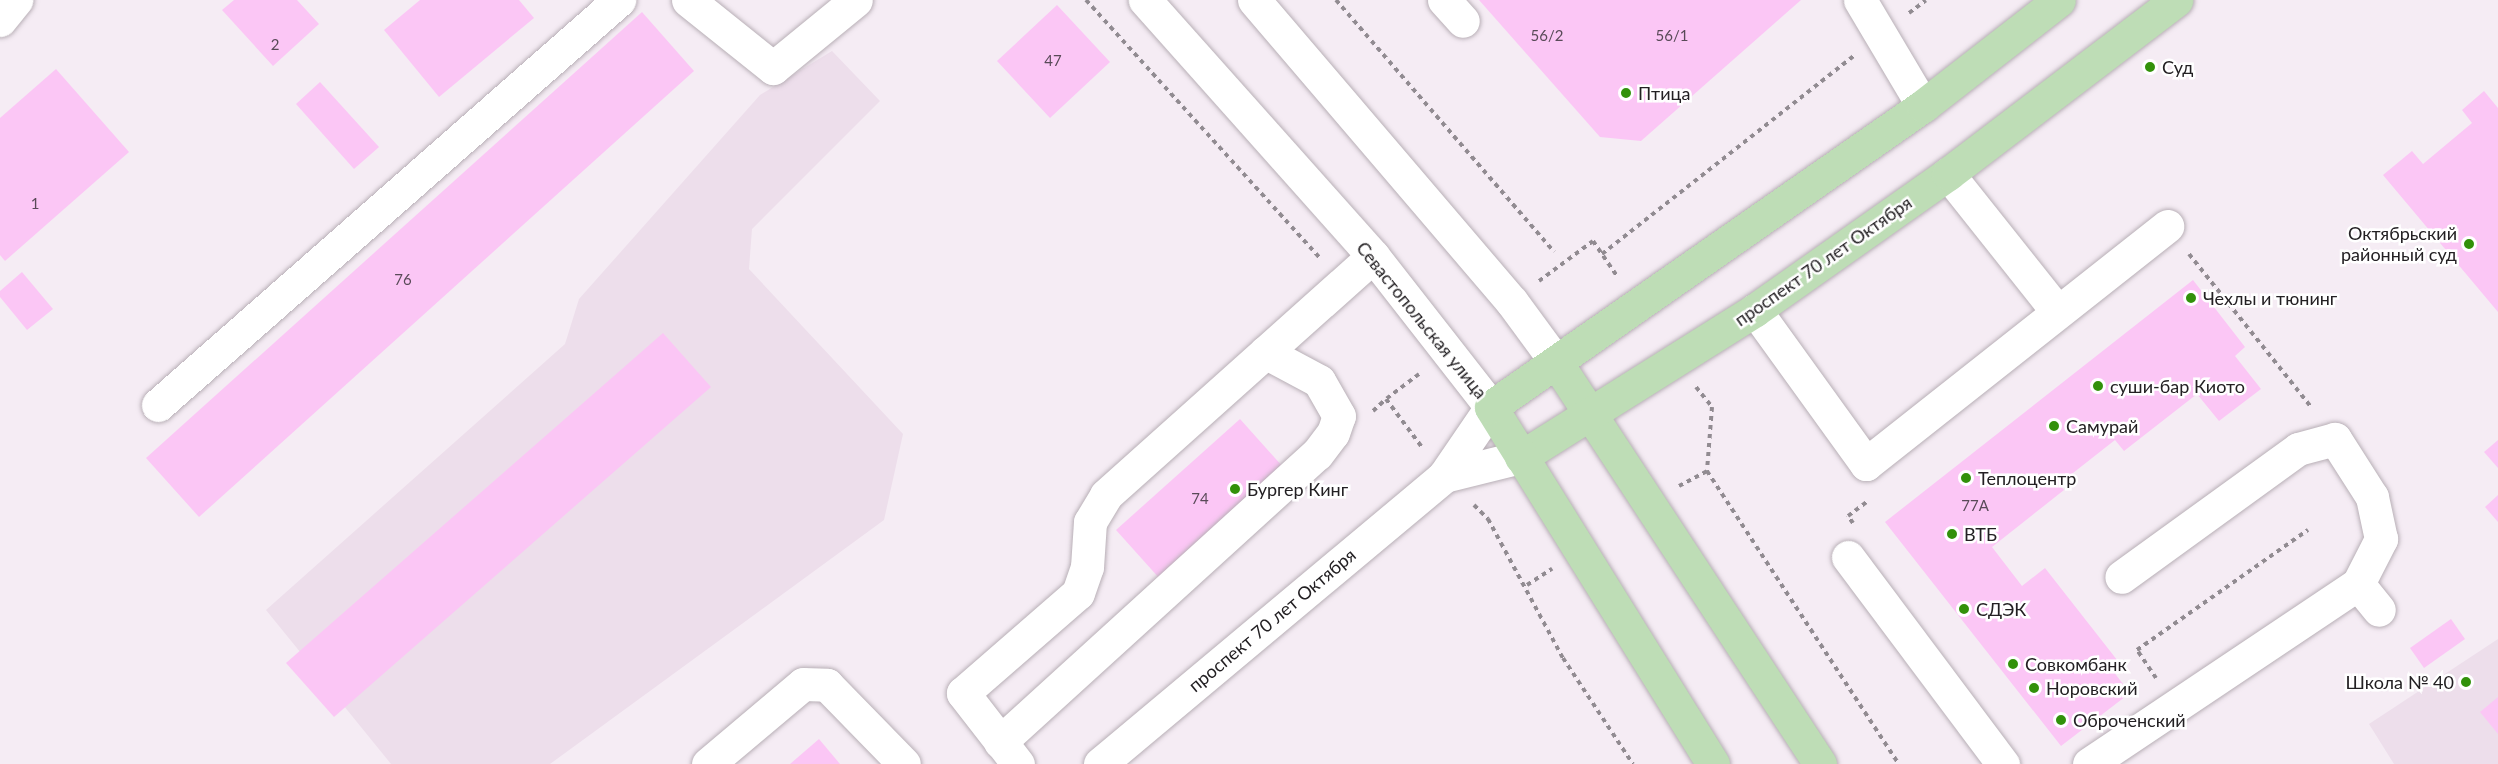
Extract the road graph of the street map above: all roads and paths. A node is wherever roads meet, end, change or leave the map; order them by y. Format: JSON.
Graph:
{"nodes":[{"id":1,"x":16,"y":0,"type":"edge"},
{"id":2,"x":619,"y":0,"type":"edge"},
{"id":3,"x":688,"y":0,"type":"edge"},
{"id":4,"x":856,"y":0,"type":"edge"},
{"id":5,"x":1086,"y":0,"type":"edge"},
{"id":6,"x":1145,"y":0,"type":"edge"},
{"id":7,"x":1336,"y":0,"type":"edge"},
{"id":8,"x":1860,"y":0,"type":"edge"},
{"id":9,"x":1926,"y":0,"type":"edge"},
{"id":10,"x":2060,"y":0,"type":"edge"},
{"id":11,"x":2176,"y":0,"type":"edge"},
{"id":12,"x":1267,"y":4,"type":"edge"},
{"id":13,"x":0,"y":20,"type":"edge"},
{"id":14,"x":1879,"y":36,"type":"junction"},
{"id":15,"x":1923,"y":106,"type":"junction"},
{"id":16,"x":1948,"y":174,"type":"junction"},
{"id":17,"x":2167,"y":226,"type":"dead end"},
{"id":18,"x":1554,"y":252,"type":"dead end"},
{"id":19,"x":1602,"y":254,"type":"junction"},
{"id":20,"x":1373,"y":256,"type":"junction"},
{"id":21,"x":2180,"y":261,"type":"dead end"},
{"id":22,"x":1343,"y":283,"type":"junction"},
{"id":23,"x":1512,"y":302,"type":"junction"},
{"id":24,"x":1639,"y":307,"type":"junction"},
{"id":25,"x":1755,"y":310,"type":"junction"},
{"id":26,"x":2057,"y":311,"type":"junction"},
{"id":27,"x":1265,"y":352,"type":"junction"},
{"id":28,"x":1675,"y":360,"type":"junction"},
{"id":29,"x":1415,"y":362,"type":"dead end"},
{"id":30,"x":1556,"y":362,"type":"junction"},
{"id":31,"x":158,"y":405,"type":"dead end"},
{"id":32,"x":1491,"y":407,"type":"junction"},
{"id":33,"x":1590,"y":416,"type":"junction"},
{"id":34,"x":2335,"y":439,"type":"junction"},
{"id":35,"x":1521,"y":457,"type":"junction"},
{"id":36,"x":1707,"y":471,"type":"junction"},
{"id":37,"x":1444,"y":476,"type":"junction"},
{"id":38,"x":1876,"y":494,"type":"dead end"},
{"id":39,"x":1648,"y":503,"type":"junction"},
{"id":40,"x":1855,"y":525,"type":"dead end"},
{"id":41,"x":2308,"y":530,"type":"dead end"},
{"id":42,"x":1577,"y":552,"type":"junction"},
{"id":43,"x":1848,"y":557,"type":"dead end"},
{"id":44,"x":2121,"y":577,"type":"dead end"},
{"id":45,"x":2358,"y":584,"type":"junction"},
{"id":46,"x":1527,"y":585,"type":"junction"},
{"id":47,"x":2379,"y":610,"type":"dead end"},
{"id":48,"x":2153,"y":673,"type":"dead end"},
{"id":49,"x":1009,"y":753,"type":"edge"},
{"id":50,"x":708,"y":764,"type":"edge"},
{"id":51,"x":904,"y":764,"type":"edge"},
{"id":52,"x":1101,"y":764,"type":"edge"},
{"id":53,"x":1633,"y":764,"type":"edge"},
{"id":54,"x":1713,"y":764,"type":"edge"},
{"id":55,"x":1820,"y":764,"type":"edge"},
{"id":56,"x":1899,"y":764,"type":"edge"},
{"id":57,"x":2002,"y":764,"type":"edge"},
{"id":58,"x":2089,"y":764,"type":"edge"}],
"edges":[{"from":1,"to":13,"type":"street"},
{"from":2,"to":31,"type":"street"},
{"from":3,"to":4,"type":"street"},
{"from":5,"to":22,"type":"path"},
{"from":6,"to":20,"type":"street","name":"Севастопольская улица"},
{"from":7,"to":18,"type":"path"},
{"from":8,"to":14,"type":"street"},
{"from":9,"to":14,"type":"path"},
{"from":10,"to":15,"type":"main road","name":"проспект 70 лет Октября"},
{"from":11,"to":16,"type":"main road","name":"проспект 70 лет Октября"},
{"from":12,"to":23,"type":"street"},
{"from":14,"to":15,"type":"street"},
{"from":14,"to":19,"type":"path"},
{"from":15,"to":24,"type":"main road","name":"проспект 70 лет Октября"},
{"from":16,"to":25,"type":"main road","name":"проспект 70 лет Октября"},
{"from":16,"to":26,"type":"street"},
{"from":17,"to":26,"type":"street"},
{"from":19,"to":23,"type":"path"},
{"from":19,"to":24,"type":"path"},
{"from":20,"to":22,"type":"street"},
{"from":20,"to":32,"type":"street","name":"Севастопольская улица"},
{"from":21,"to":34,"type":"path"},
{"from":22,"to":27,"type":"street"},
{"from":23,"to":30,"type":"street"},
{"from":24,"to":30,"type":"main road","name":"проспект 70 лет Октября"},
{"from":25,"to":26,"type":"street"},
{"from":25,"to":28,"type":"main road","name":"проспект 70 лет Октября"},
{"from":27,"to":49,"type":"street"},
{"from":27,"to":49,"type":"street"},
{"from":28,"to":33,"type":"main road","name":"проспект 70 лет Октября"},
{"from":28,"to":36,"type":"path"},
{"from":29,"to":37,"type":"path"},
{"from":30,"to":32,"type":"main road","name":"проспект 70 лет Октября"},
{"from":30,"to":33,"type":"main road"},
{"from":32,"to":35,"type":"main road","name":"Севастопольская улица"},
{"from":32,"to":37,"type":"street","name":"проспект 70 лет Октября"},
{"from":33,"to":35,"type":"main road","name":"проспект 70 лет Октября"},
{"from":33,"to":39,"type":"main road"},
{"from":34,"to":44,"type":"street"},
{"from":34,"to":45,"type":"street"},
{"from":35,"to":37,"type":"street","name":"проспект 70 лет Октября"},
{"from":35,"to":42,"type":"main road","name":"Севастопольская улица"},
{"from":36,"to":39,"type":"path"},
{"from":36,"to":56,"type":"path"},
{"from":37,"to":46,"type":"path"},
{"from":37,"to":52,"type":"street","name":"проспект 70 лет Октября"},
{"from":38,"to":40,"type":"path"},
{"from":39,"to":55,"type":"main road"},
{"from":41,"to":48,"type":"path"},
{"from":42,"to":46,"type":"path"},
{"from":42,"to":54,"type":"main road","name":"Севастопольская улица"},
{"from":43,"to":57,"type":"street"},
{"from":45,"to":47,"type":"street"},
{"from":45,"to":58,"type":"street"},
{"from":46,"to":53,"type":"path"},
{"from":50,"to":51,"type":"street"}]}
